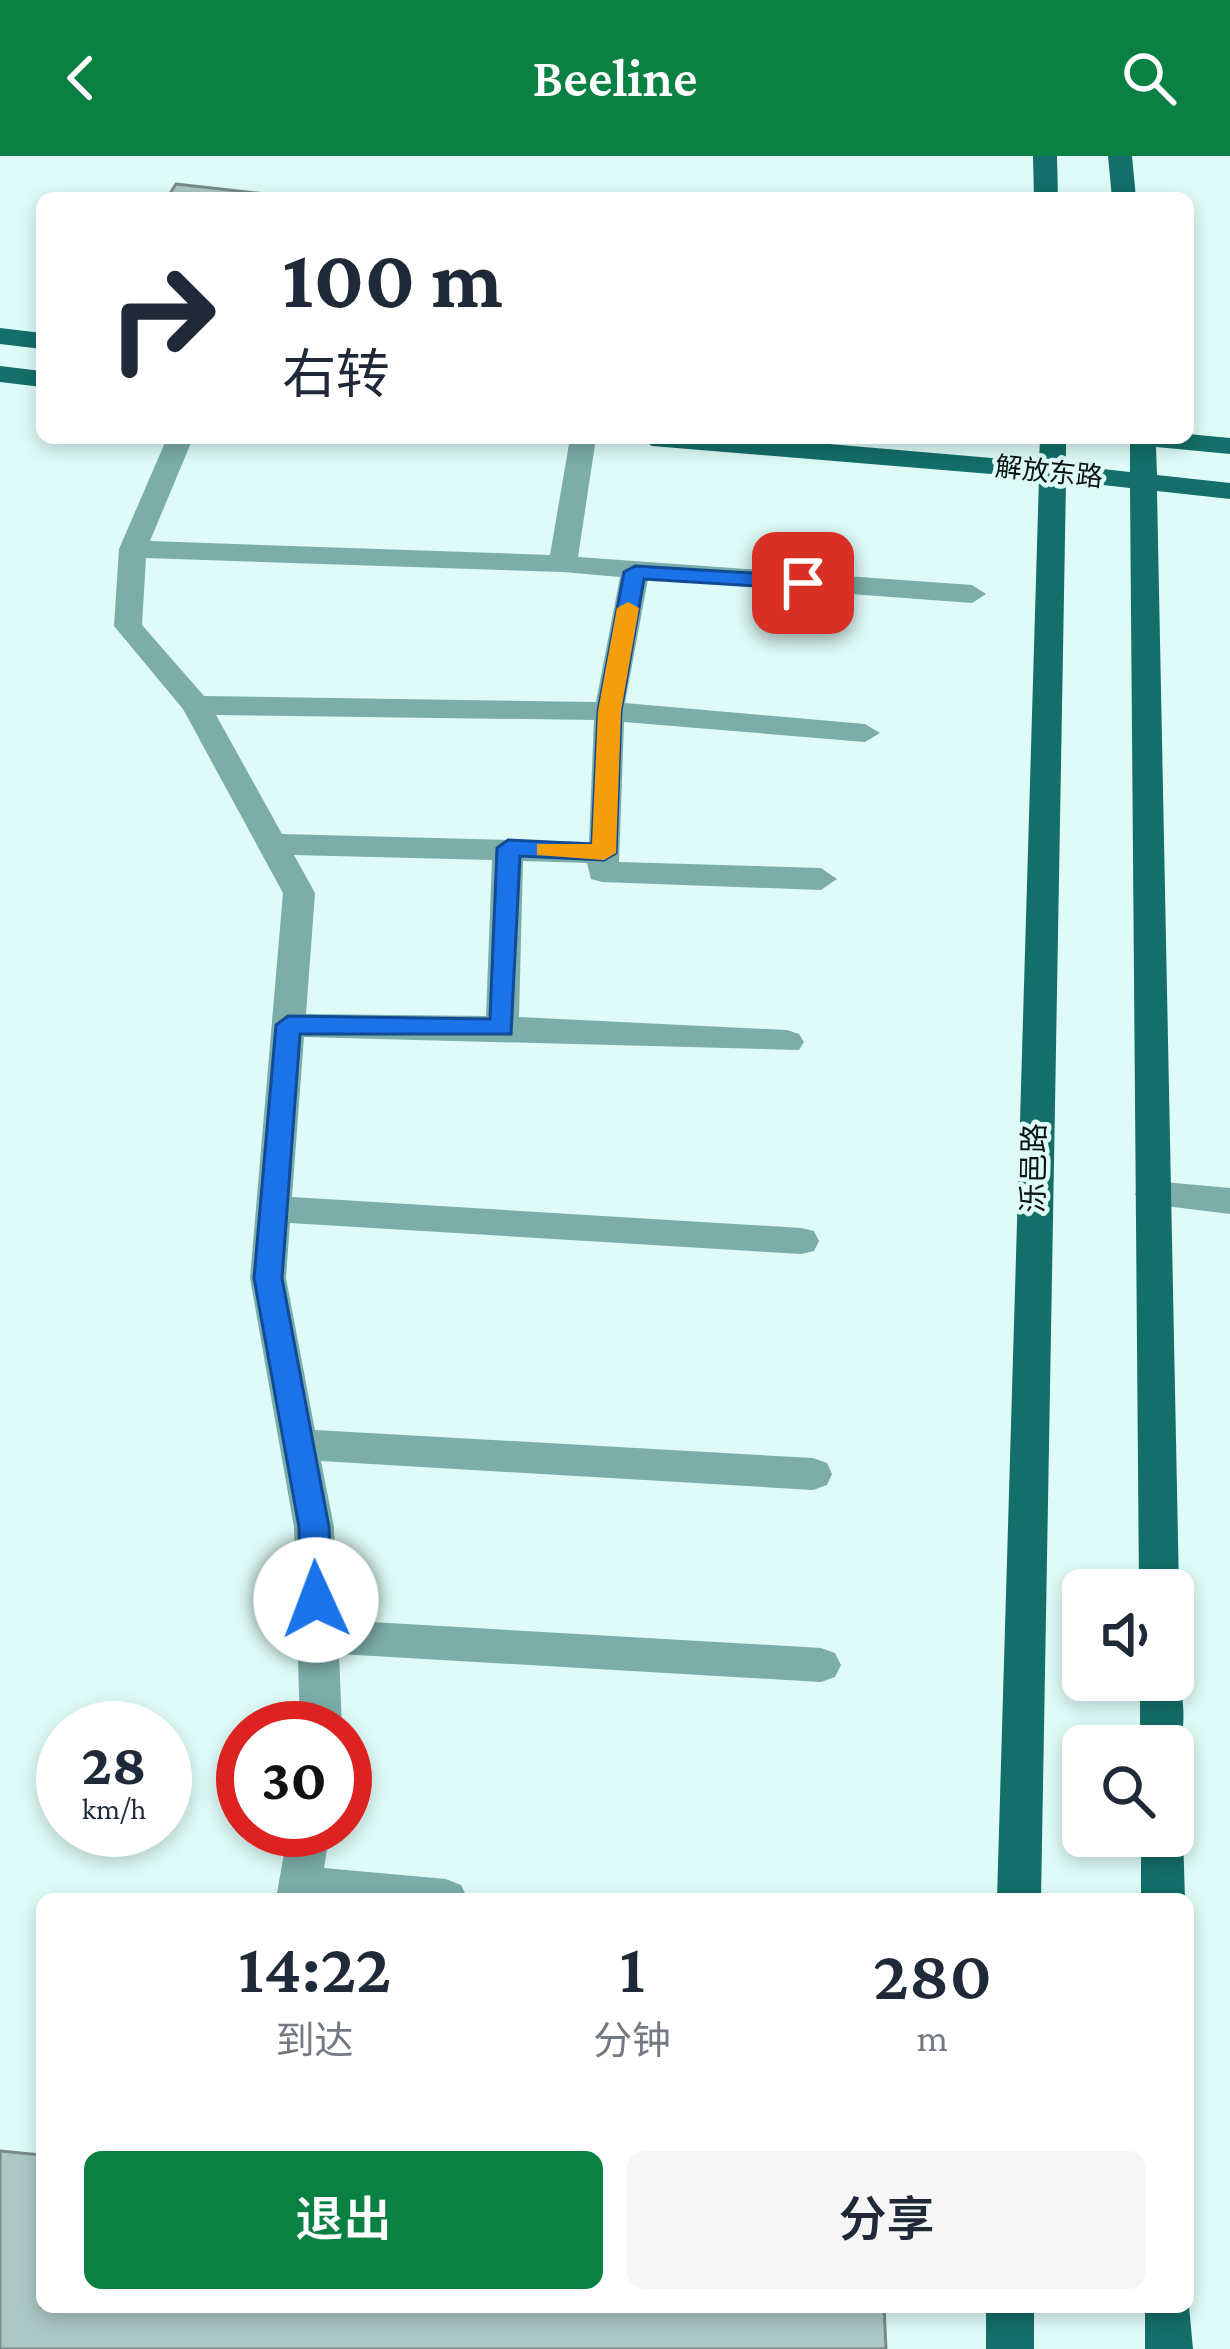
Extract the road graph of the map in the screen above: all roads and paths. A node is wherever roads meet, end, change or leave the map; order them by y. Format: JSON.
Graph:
{"nodes":[{"id":1,"x":1045,"y":156,"type":"edge"},
{"id":2,"x":1120,"y":156,"type":"edge"},
{"id":3,"x":1046,"y":192,"type":"edge"},
{"id":4,"x":1123,"y":192,"type":"edge"},
{"id":5,"x":0,"y":336,"type":"edge"},
{"id":6,"x":36,"y":340,"type":"edge"},
{"id":7,"x":0,"y":374,"type":"edge"},
{"id":8,"x":36,"y":378,"type":"edge"},
{"id":9,"x":1194,"y":443,"type":"edge"},
{"id":10,"x":178,"y":444,"type":"edge"},
{"id":11,"x":582,"y":444,"type":"edge"},
{"id":12,"x":793,"y":444,"type":"edge"},
{"id":13,"x":1145,"y":444,"type":"edge"},
{"id":14,"x":1230,"y":446,"type":"edge"},
{"id":15,"x":1051,"y":455,"type":"edge"},
{"id":16,"x":1142,"y":482,"type":"junction"},
{"id":17,"x":1230,"y":491,"type":"edge"},
{"id":18,"x":134,"y":549,"type":"junction"},
{"id":19,"x":563,"y":564,"type":"junction"},
{"id":20,"x":635,"y":572,"type":"junction"},
{"id":21,"x":972,"y":594,"type":"dead end"},
{"id":22,"x":196,"y":705,"type":"junction"},
{"id":23,"x":609,"y":711,"type":"junction"},
{"id":24,"x":865,"y":733,"type":"dead end"},
{"id":25,"x":272,"y":844,"type":"junction"},
{"id":26,"x":508,"y":848,"type":"junction"},
{"id":27,"x":604,"y":853,"type":"junction"},
{"id":28,"x":821,"y":879,"type":"dead end"},
{"id":29,"x":288,"y":1025,"type":"junction"},
{"id":30,"x":502,"y":1028,"type":"junction"},
{"id":31,"x":787,"y":1042,"type":"dead end"},
{"id":32,"x":1153,"y":1194,"type":"junction"},
{"id":33,"x":1230,"y":1201,"type":"edge"},
{"id":34,"x":273,"y":1209,"type":"junction"},
{"id":35,"x":801,"y":1241,"type":"dead end"},
{"id":36,"x":298,"y":1444,"type":"junction"},
{"id":37,"x":814,"y":1474,"type":"dead end"},
{"id":38,"x":1159,"y":1569,"type":"edge"},
{"id":39,"x":318,"y":1636,"type":"junction"},
{"id":40,"x":821,"y":1664,"type":"dead end"},
{"id":41,"x":320,"y":1701,"type":"edge"},
{"id":42,"x":305,"y":1857,"type":"edge"},
{"id":43,"x":1162,"y":1857,"type":"edge"},
{"id":44,"x":299,"y":1892,"type":"edge"},
{"id":45,"x":1019,"y":1893,"type":"edge"},
{"id":46,"x":1163,"y":1893,"type":"edge"},
{"id":47,"x":1010,"y":2313,"type":"edge"},
{"id":48,"x":1169,"y":2313,"type":"edge"},
{"id":49,"x":1010,"y":2349,"type":"edge"},
{"id":50,"x":1169,"y":2349,"type":"edge"}],
"edges":[{"from":1,"to":3,"type":"main road"},
{"from":2,"to":4,"type":"main road"},
{"from":5,"to":6,"type":"main road"},
{"from":7,"to":8,"type":"main road"},
{"from":9,"to":14,"type":"main road"},
{"from":10,"to":18,"type":"street"},
{"from":11,"to":19,"type":"street"},
{"from":12,"to":15,"type":"main road","name":"解放东路"},
{"from":13,"to":16,"type":"main road"},
{"from":15,"to":16,"type":"main road","name":"解放东路"},
{"from":15,"to":45,"type":"main road","name":"泺邑路"},
{"from":16,"to":17,"type":"main road","name":"解放东路"},
{"from":16,"to":32,"type":"main road"},
{"from":18,"to":19,"type":"street"},
{"from":18,"to":22,"type":"street"},
{"from":19,"to":20,"type":"street"},
{"from":20,"to":21,"type":"street"},
{"from":20,"to":23,"type":"street"},
{"from":22,"to":23,"type":"street"},
{"from":22,"to":25,"type":"street"},
{"from":23,"to":24,"type":"street"},
{"from":23,"to":27,"type":"street"},
{"from":25,"to":26,"type":"street"},
{"from":25,"to":29,"type":"street"},
{"from":26,"to":27,"type":"street"},
{"from":26,"to":30,"type":"street"},
{"from":27,"to":28,"type":"street"},
{"from":29,"to":30,"type":"street"},
{"from":29,"to":34,"type":"street"},
{"from":30,"to":31,"type":"street"},
{"from":32,"to":33,"type":"street"},
{"from":32,"to":38,"type":"main road"},
{"from":34,"to":35,"type":"street"},
{"from":34,"to":36,"type":"street"},
{"from":36,"to":37,"type":"street"},
{"from":36,"to":39,"type":"street"},
{"from":39,"to":40,"type":"street"},
{"from":39,"to":41,"type":"street"},
{"from":42,"to":44,"type":"street"},
{"from":43,"to":46,"type":"main road"},
{"from":47,"to":49,"type":"main road"},
{"from":48,"to":50,"type":"main road"}]}
